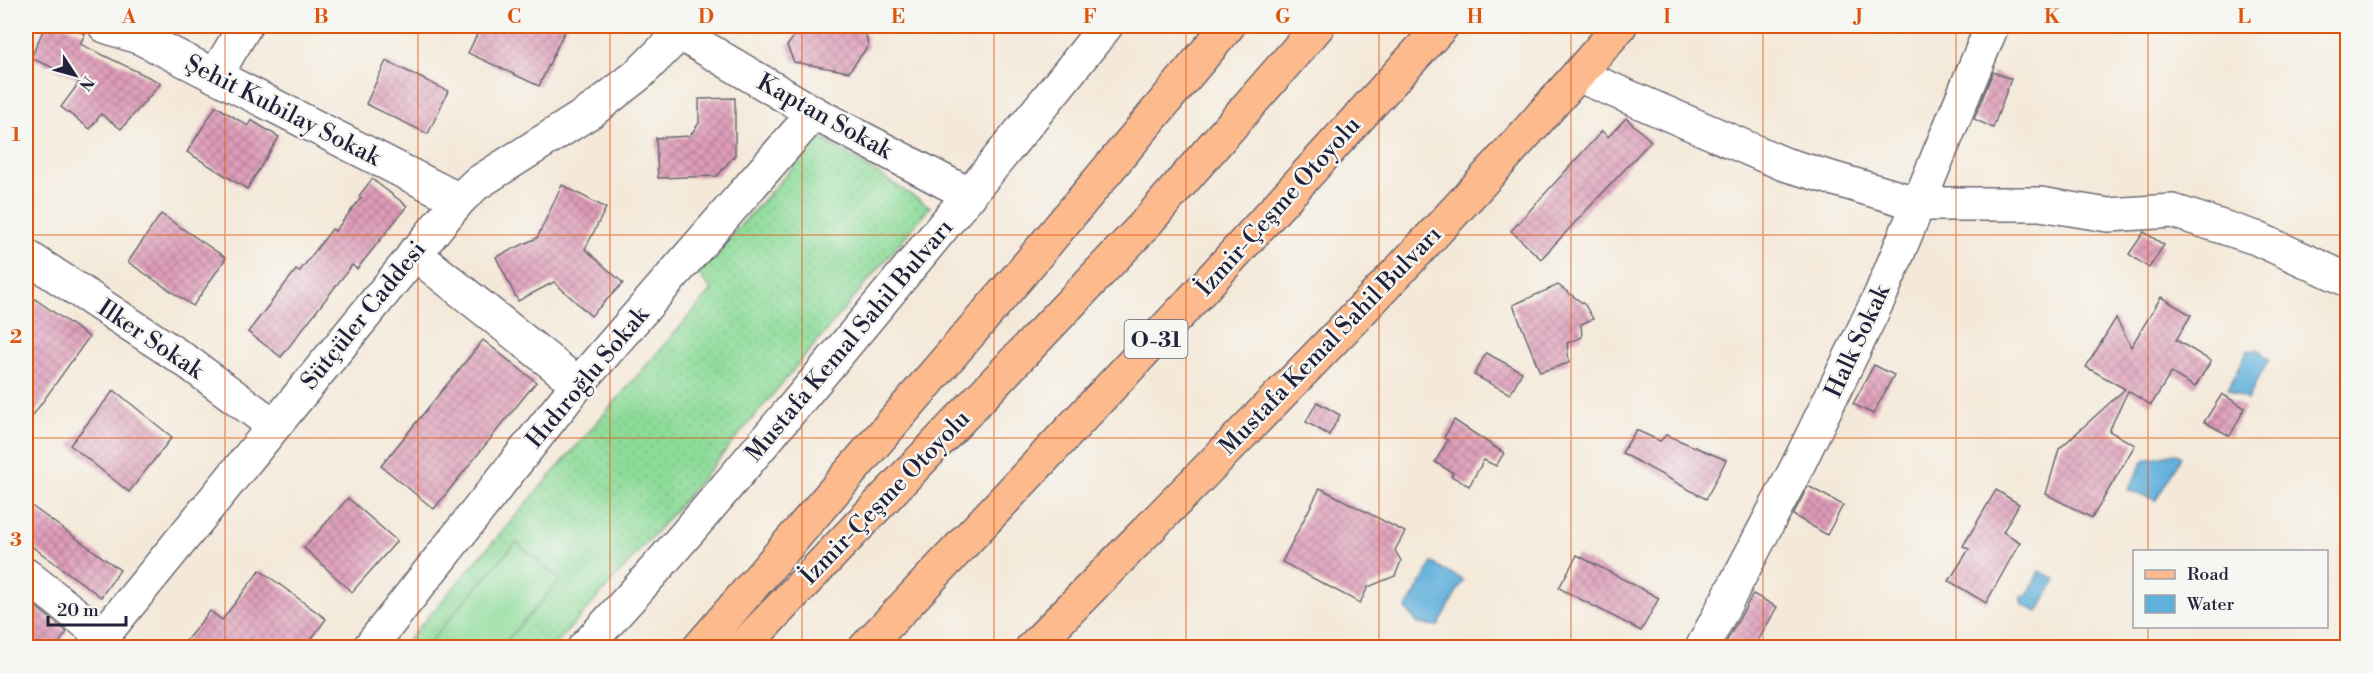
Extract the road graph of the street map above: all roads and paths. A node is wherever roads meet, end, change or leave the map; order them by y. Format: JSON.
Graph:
{"nodes":[{"id":1,"x":105,"y":26,"type":"edge"},
{"id":2,"x":245,"y":26,"type":"edge"},
{"id":3,"x":1106,"y":26,"type":"edge"},
{"id":4,"x":1228,"y":26,"type":"edge"},
{"id":5,"x":1318,"y":26,"type":"edge"},
{"id":6,"x":1442,"y":26,"type":"edge"},
{"id":7,"x":1620,"y":26,"type":"edge"},
{"id":8,"x":1992,"y":26,"type":"edge"},
{"id":9,"x":684,"y":30,"type":"edge"},
{"id":10,"x":1578,"y":75,"type":"junction"},
{"id":11,"x":215,"y":76,"type":"junction"},
{"id":12,"x":814,"y":113,"type":"junction"},
{"id":13,"x":970,"y":195,"type":"junction"},
{"id":14,"x":459,"y":200,"type":"junction"},
{"id":15,"x":1919,"y":204,"type":"junction"},
{"id":16,"x":414,"y":253,"type":"junction"},
{"id":17,"x":26,"y":256,"type":"edge"},
{"id":18,"x":2348,"y":280,"type":"edge"},
{"id":19,"x":578,"y":384,"type":"junction"},
{"id":20,"x":273,"y":425,"type":"junction"},
{"id":21,"x":26,"y":575,"type":"edge"},
{"id":22,"x":98,"y":642,"type":"edge"},
{"id":23,"x":369,"y":648,"type":"edge"},
{"id":24,"x":584,"y":648,"type":"edge"},
{"id":25,"x":699,"y":648,"type":"edge"},
{"id":26,"x":741,"y":648,"type":"edge"},
{"id":27,"x":865,"y":648,"type":"edge"},
{"id":28,"x":1032,"y":648,"type":"edge"},
{"id":29,"x":1702,"y":648,"type":"edge"}],
"edges":[{"from":1,"to":11,"type":"street","name":"Şehit Kubilay Sokak"},
{"from":2,"to":11,"type":"street"},
{"from":3,"to":13,"type":"street","name":"Mustafa Kemal Sahil Bulvarı"},
{"from":4,"to":25,"type":"main road"},
{"from":5,"to":26,"type":"main road","name":"İzmir-Çeşme Otoyolu"},
{"from":6,"to":27,"type":"main road","name":"İzmir-Çeşme Otoyolu","number":"O-31"},
{"from":7,"to":10,"type":"main road","name":"Mustafa Kemal Sahil Bulvarı"},
{"from":8,"to":15,"type":"street","name":"Halk Sokak"},
{"from":9,"to":12,"type":"street","name":"Kaptan Sokak"},
{"from":9,"to":14,"type":"street","name":"Sütçüler Caddesi"},
{"from":10,"to":15,"type":"street"},
{"from":10,"to":28,"type":"main road","name":"Mustafa Kemal Sahil Bulvarı"},
{"from":11,"to":14,"type":"street","name":"Şehit Kubilay Sokak"},
{"from":12,"to":13,"type":"street","name":"Kaptan Sokak"},
{"from":12,"to":19,"type":"street","name":"Hıdıroğlu Sokak"},
{"from":13,"to":24,"type":"street","name":"Mustafa Kemal Sahil Bulvarı"},
{"from":14,"to":16,"type":"street","name":"Sütçüler Caddesi"},
{"from":15,"to":18,"type":"street"},
{"from":15,"to":29,"type":"street","name":"Halk Sokak"},
{"from":16,"to":19,"type":"street"},
{"from":16,"to":20,"type":"street","name":"Sütçüler Caddesi"},
{"from":17,"to":20,"type":"street","name":"Ilker Sokak"},
{"from":19,"to":23,"type":"street","name":"Hıdıroğlu Sokak"},
{"from":20,"to":22,"type":"street","name":"Sütçüler Caddesi"},
{"from":21,"to":22,"type":"street"}]}
